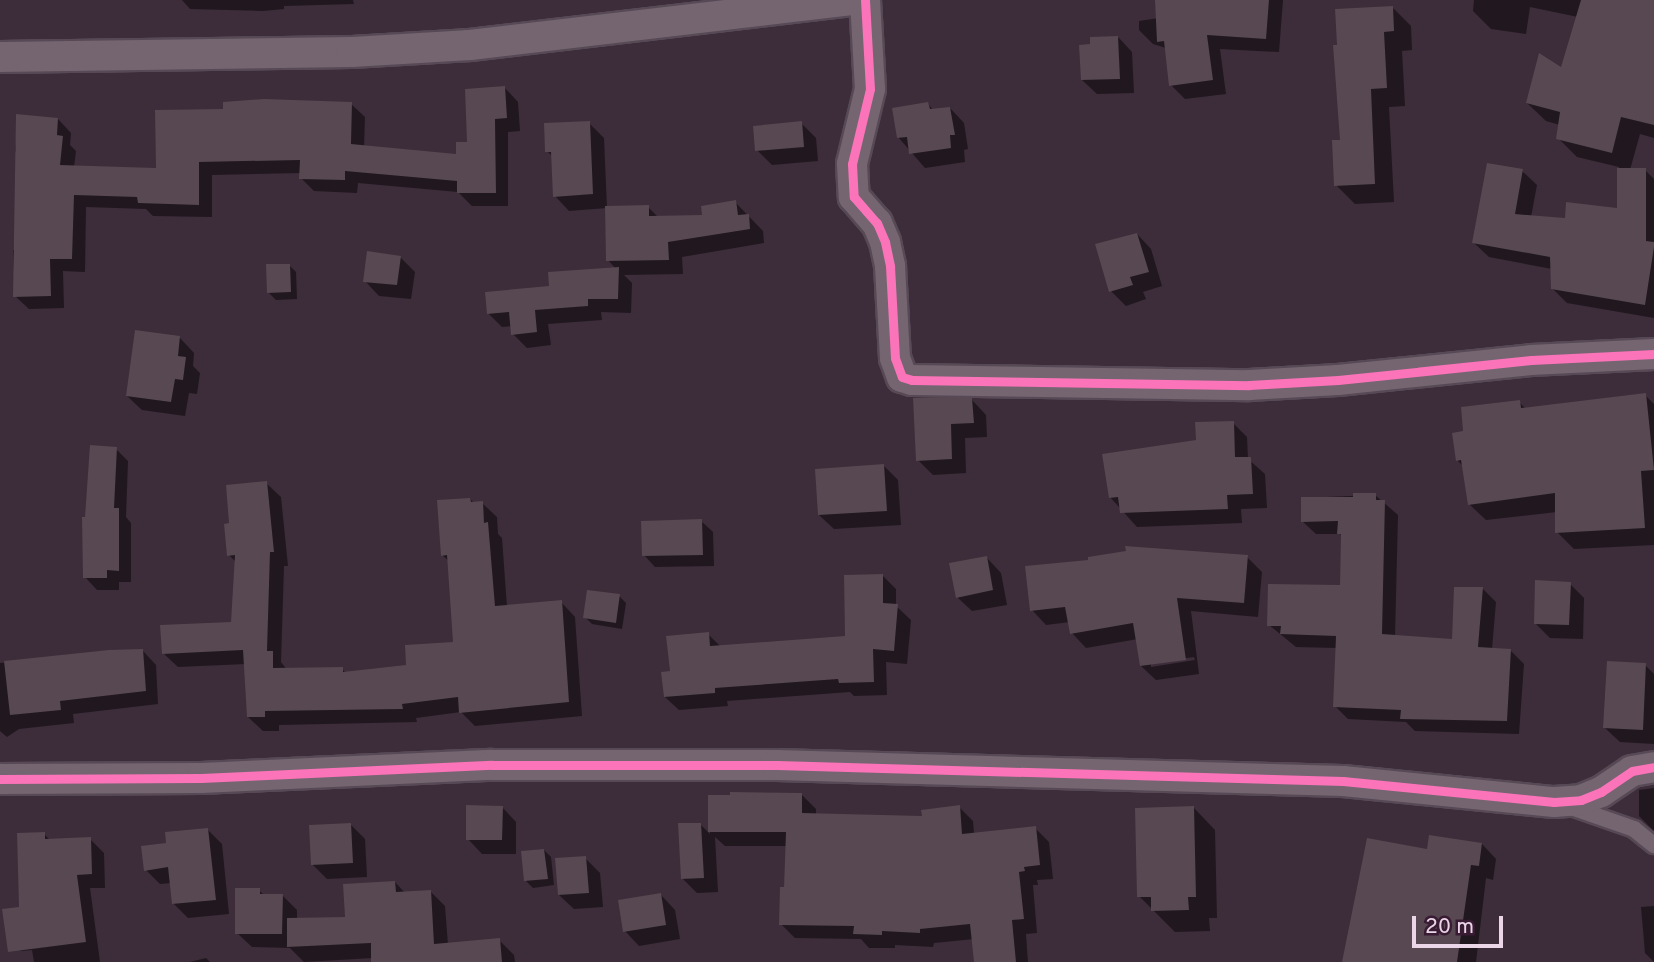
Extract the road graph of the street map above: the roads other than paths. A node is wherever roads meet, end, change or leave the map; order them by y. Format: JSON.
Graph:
{"nodes":[{"id":1,"x":851,"y":0,"type":"edge"},
{"id":2,"x":865,"y":0,"type":"edge"},
{"id":3,"x":0,"y":57,"type":"edge"},
{"id":4,"x":1654,"y":354,"type":"edge"},
{"id":5,"x":1654,"y":767,"type":"edge"},
{"id":6,"x":0,"y":779,"type":"edge"},
{"id":7,"x":1553,"y":802,"type":"junction"},
{"id":8,"x":1654,"y":845,"type":"edge"}],
"edges":[{"from":1,"to":3,"type":"street"},
{"from":2,"to":4,"type":"street"},
{"from":5,"to":7,"type":"street"},
{"from":6,"to":7,"type":"street"},
{"from":7,"to":8,"type":"lane"}]}
